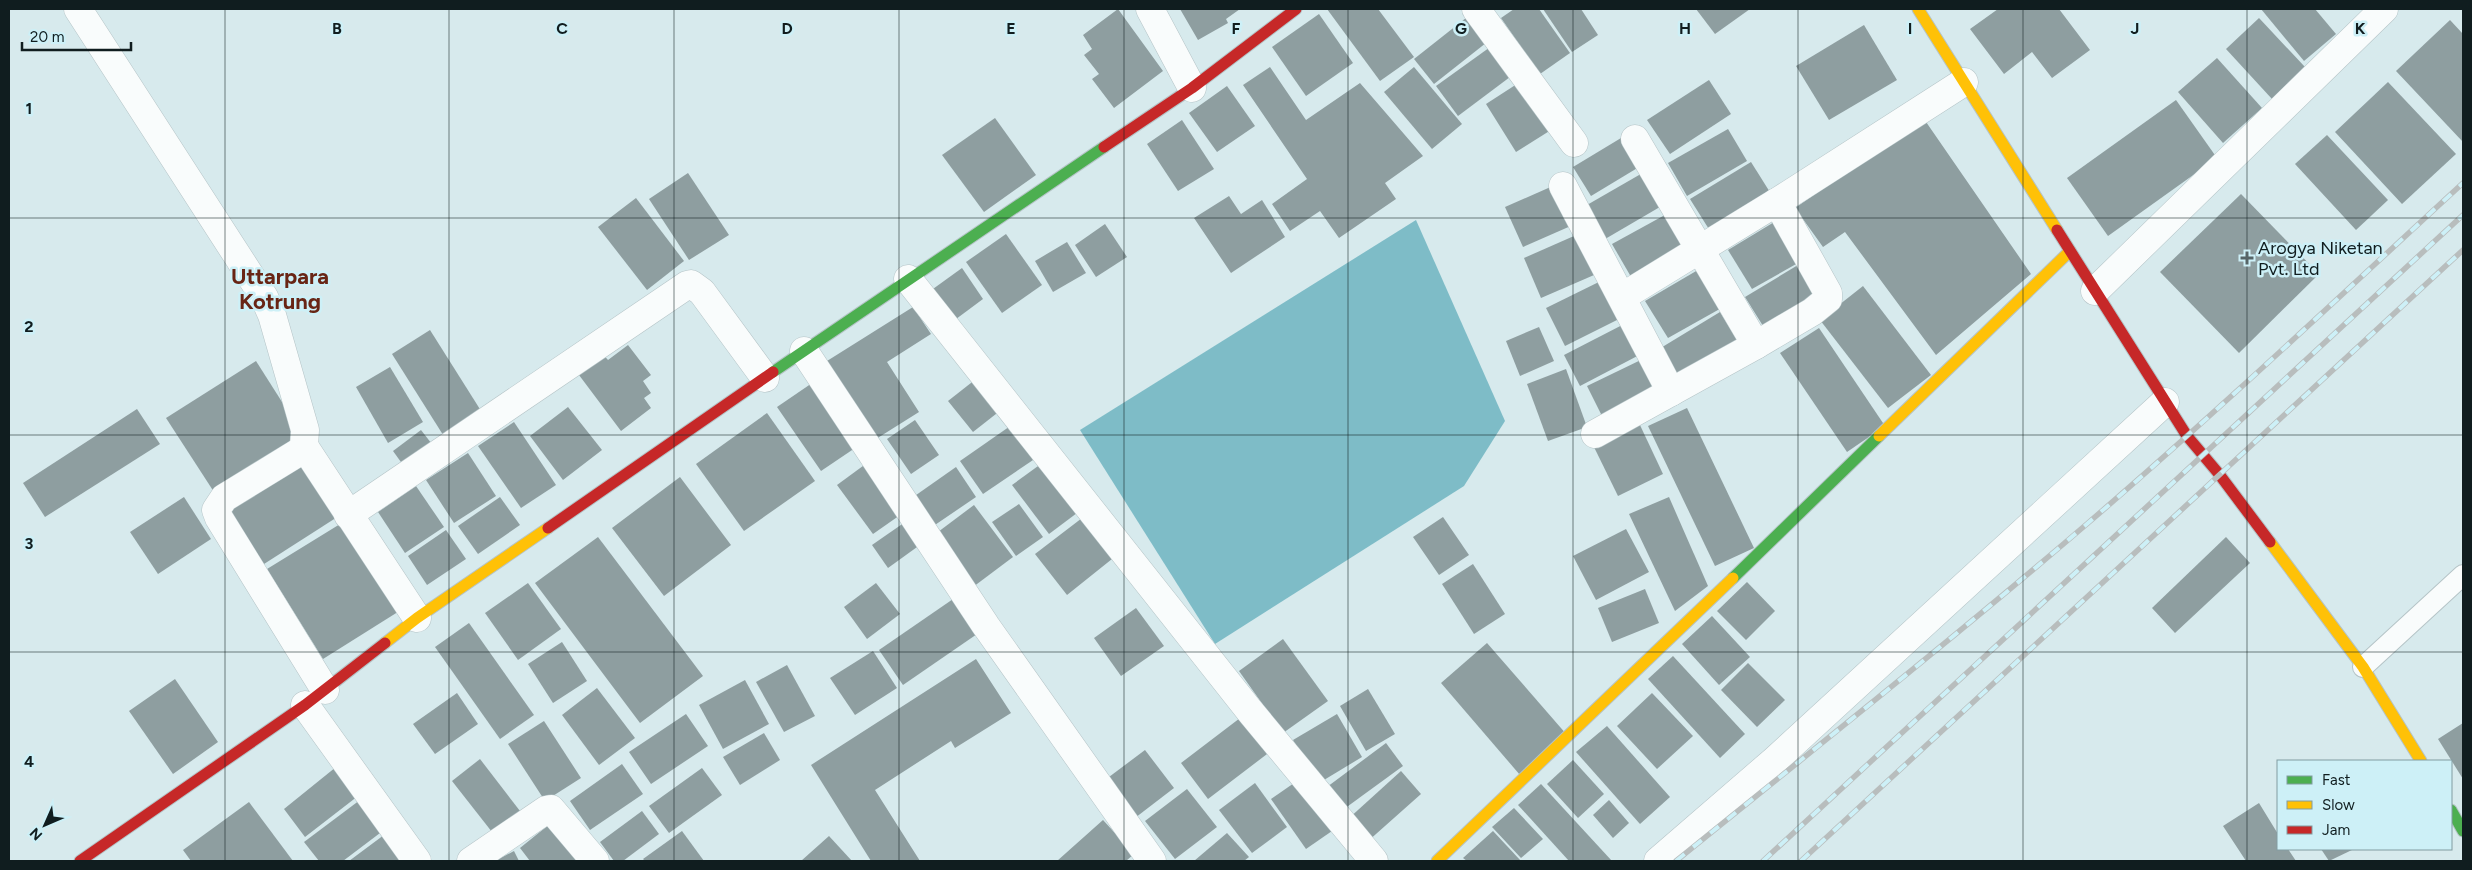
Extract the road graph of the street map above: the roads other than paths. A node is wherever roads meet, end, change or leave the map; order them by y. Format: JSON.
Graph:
{"nodes":[{"id":1,"x":78,"y":9,"type":"edge"},
{"id":2,"x":1150,"y":9,"type":"edge"},
{"id":3,"x":1296,"y":9,"type":"edge"},
{"id":4,"x":1476,"y":9,"type":"edge"},
{"id":5,"x":1918,"y":9,"type":"edge"},
{"id":6,"x":2384,"y":9,"type":"edge"},
{"id":7,"x":1964,"y":82,"type":"junction"},
{"id":8,"x":1192,"y":88,"type":"junction"},
{"id":9,"x":1635,"y":139,"type":"dead end"},
{"id":10,"x":1574,"y":143,"type":"dead end"},
{"id":11,"x":1563,"y":186,"type":"dead end"},
{"id":12,"x":1777,"y":202,"type":"junction"},
{"id":13,"x":1700,"y":249,"type":"junction"},
{"id":14,"x":2070,"y":251,"type":"junction"},
{"id":15,"x":908,"y":278,"type":"junction"},
{"id":16,"x":2094,"y":291,"type":"junction"},
{"id":17,"x":1622,"y":297,"type":"junction"},
{"id":18,"x":1756,"y":346,"type":"junction"},
{"id":19,"x":804,"y":351,"type":"junction"},
{"id":20,"x":765,"y":378,"type":"junction"},
{"id":21,"x":1671,"y":392,"type":"junction"},
{"id":22,"x":2165,"y":402,"type":"junction"},
{"id":23,"x":1596,"y":434,"type":"dead end"},
{"id":24,"x":304,"y":446,"type":"junction"},
{"id":25,"x":348,"y":515,"type":"junction"},
{"id":26,"x":2463,"y":575,"type":"edge"},
{"id":27,"x":417,"y":618,"type":"junction"},
{"id":28,"x":2363,"y":667,"type":"junction"},
{"id":29,"x":315,"y":697,"type":"junction"},
{"id":30,"x":2420,"y":760,"type":"edge"},
{"id":31,"x":2452,"y":812,"type":"edge"},
{"id":32,"x":2463,"y":830,"type":"edge"},
{"id":33,"x":80,"y":861,"type":"edge"},
{"id":34,"x":417,"y":861,"type":"edge"},
{"id":35,"x":470,"y":861,"type":"edge"},
{"id":36,"x":594,"y":861,"type":"edge"},
{"id":37,"x":1152,"y":861,"type":"edge"},
{"id":38,"x":1374,"y":861,"type":"edge"},
{"id":39,"x":1437,"y":861,"type":"edge"},
{"id":40,"x":1658,"y":861,"type":"edge"}],
"edges":[{"from":1,"to":24,"type":"street"},
{"from":2,"to":8,"type":"street"},
{"from":3,"to":8,"type":"street"},
{"from":4,"to":10,"type":"street"},
{"from":5,"to":7,"type":"street"},
{"from":6,"to":16,"type":"street"},
{"from":7,"to":12,"type":"street"},
{"from":7,"to":14,"type":"street"},
{"from":8,"to":15,"type":"street"},
{"from":9,"to":13,"type":"street"},
{"from":11,"to":17,"type":"street"},
{"from":12,"to":13,"type":"street"},
{"from":12,"to":18,"type":"street"},
{"from":13,"to":17,"type":"street"},
{"from":13,"to":18,"type":"street"},
{"from":14,"to":16,"type":"street"},
{"from":14,"to":39,"type":"street"},
{"from":15,"to":19,"type":"street"},
{"from":15,"to":38,"type":"street"},
{"from":16,"to":22,"type":"street"},
{"from":17,"to":21,"type":"street"},
{"from":18,"to":21,"type":"street"},
{"from":19,"to":20,"type":"street"},
{"from":19,"to":37,"type":"street"},
{"from":20,"to":25,"type":"street"},
{"from":20,"to":27,"type":"street"},
{"from":21,"to":23,"type":"street"},
{"from":22,"to":28,"type":"street"},
{"from":22,"to":40,"type":"street"},
{"from":24,"to":25,"type":"street"},
{"from":24,"to":29,"type":"street"},
{"from":25,"to":27,"type":"street"},
{"from":26,"to":28,"type":"lane"},
{"from":27,"to":29,"type":"street"},
{"from":28,"to":30,"type":"street"},
{"from":29,"to":33,"type":"street"},
{"from":29,"to":34,"type":"street"},
{"from":31,"to":32,"type":"street"},
{"from":35,"to":36,"type":"street"}]}
